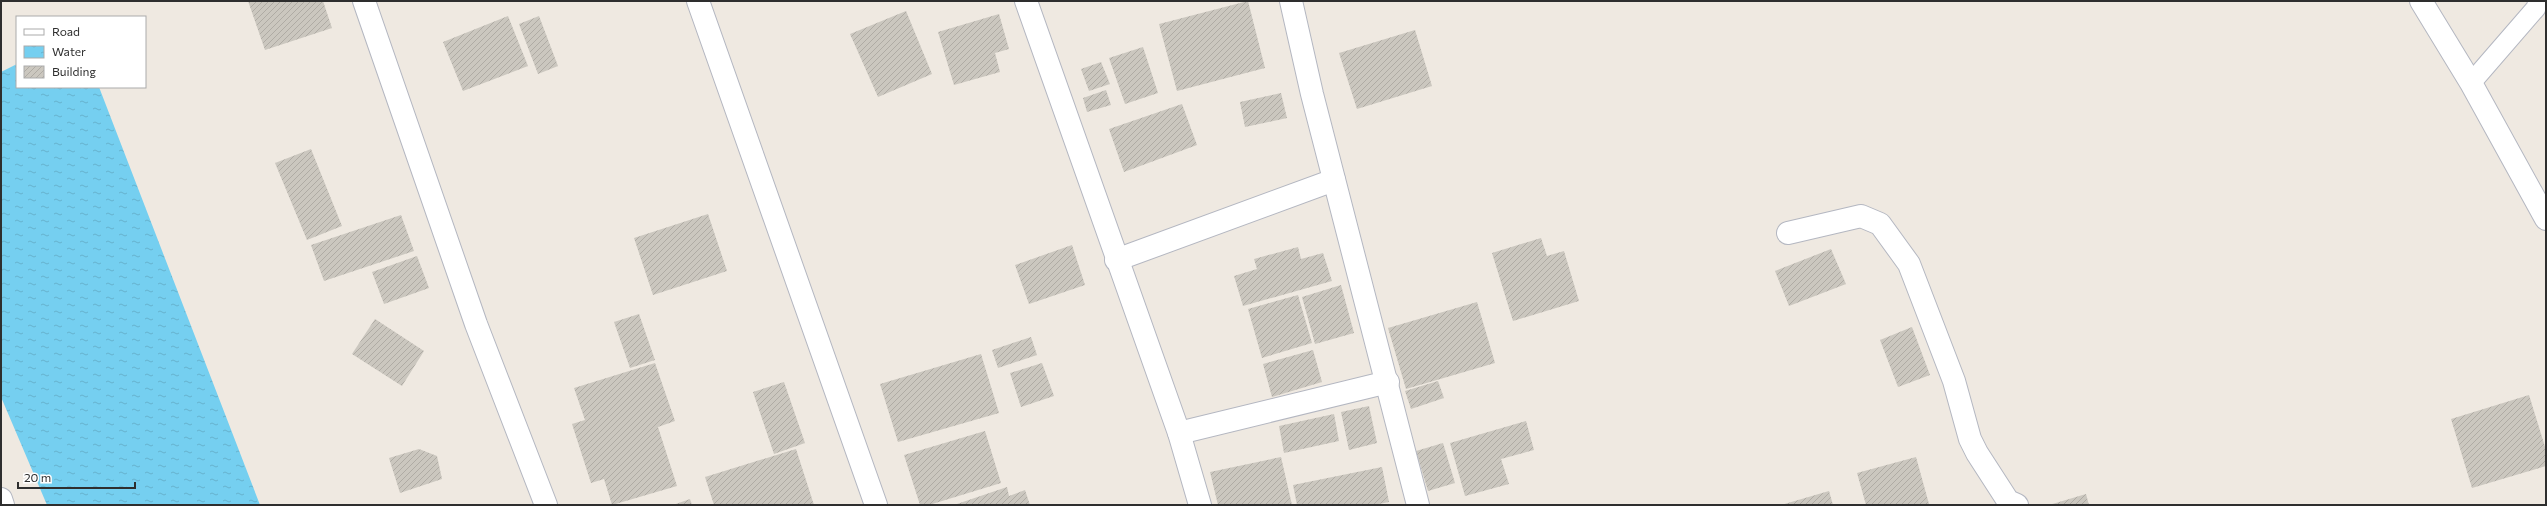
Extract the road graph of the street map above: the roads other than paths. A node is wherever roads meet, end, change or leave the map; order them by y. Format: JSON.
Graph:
{"nodes":[{"id":1,"x":364,"y":1,"type":"edge"},
{"id":2,"x":698,"y":1,"type":"edge"},
{"id":3,"x":1026,"y":1,"type":"edge"},
{"id":4,"x":1291,"y":1,"type":"edge"},
{"id":5,"x":2421,"y":1,"type":"edge"},
{"id":6,"x":2538,"y":1,"type":"edge"},
{"id":7,"x":2471,"y":83,"type":"junction"},
{"id":8,"x":1334,"y":180,"type":"junction"},
{"id":9,"x":2546,"y":219,"type":"edge"},
{"id":10,"x":1788,"y":233,"type":"dead end"},
{"id":11,"x":1116,"y":260,"type":"junction"},
{"id":12,"x":1388,"y":382,"type":"junction"},
{"id":13,"x":1179,"y":433,"type":"junction"},
{"id":14,"x":1,"y":499,"type":"edge"},
{"id":15,"x":3,"y":505,"type":"edge"},
{"id":16,"x":546,"y":505,"type":"edge"},
{"id":17,"x":876,"y":505,"type":"edge"},
{"id":18,"x":1200,"y":505,"type":"edge"},
{"id":19,"x":1418,"y":505,"type":"edge"},
{"id":20,"x":2017,"y":505,"type":"edge"}],
"edges":[{"from":1,"to":16,"type":"street"},
{"from":2,"to":17,"type":"street"},
{"from":3,"to":11,"type":"street"},
{"from":4,"to":8,"type":"street"},
{"from":5,"to":7,"type":"street"},
{"from":6,"to":7,"type":"lane"},
{"from":7,"to":9,"type":"street"},
{"from":8,"to":11,"type":"street"},
{"from":8,"to":12,"type":"street"},
{"from":10,"to":20,"type":"street"},
{"from":11,"to":13,"type":"street"},
{"from":12,"to":13,"type":"street"},
{"from":12,"to":19,"type":"street"},
{"from":13,"to":18,"type":"street"},
{"from":14,"to":15,"type":"street"}]}
